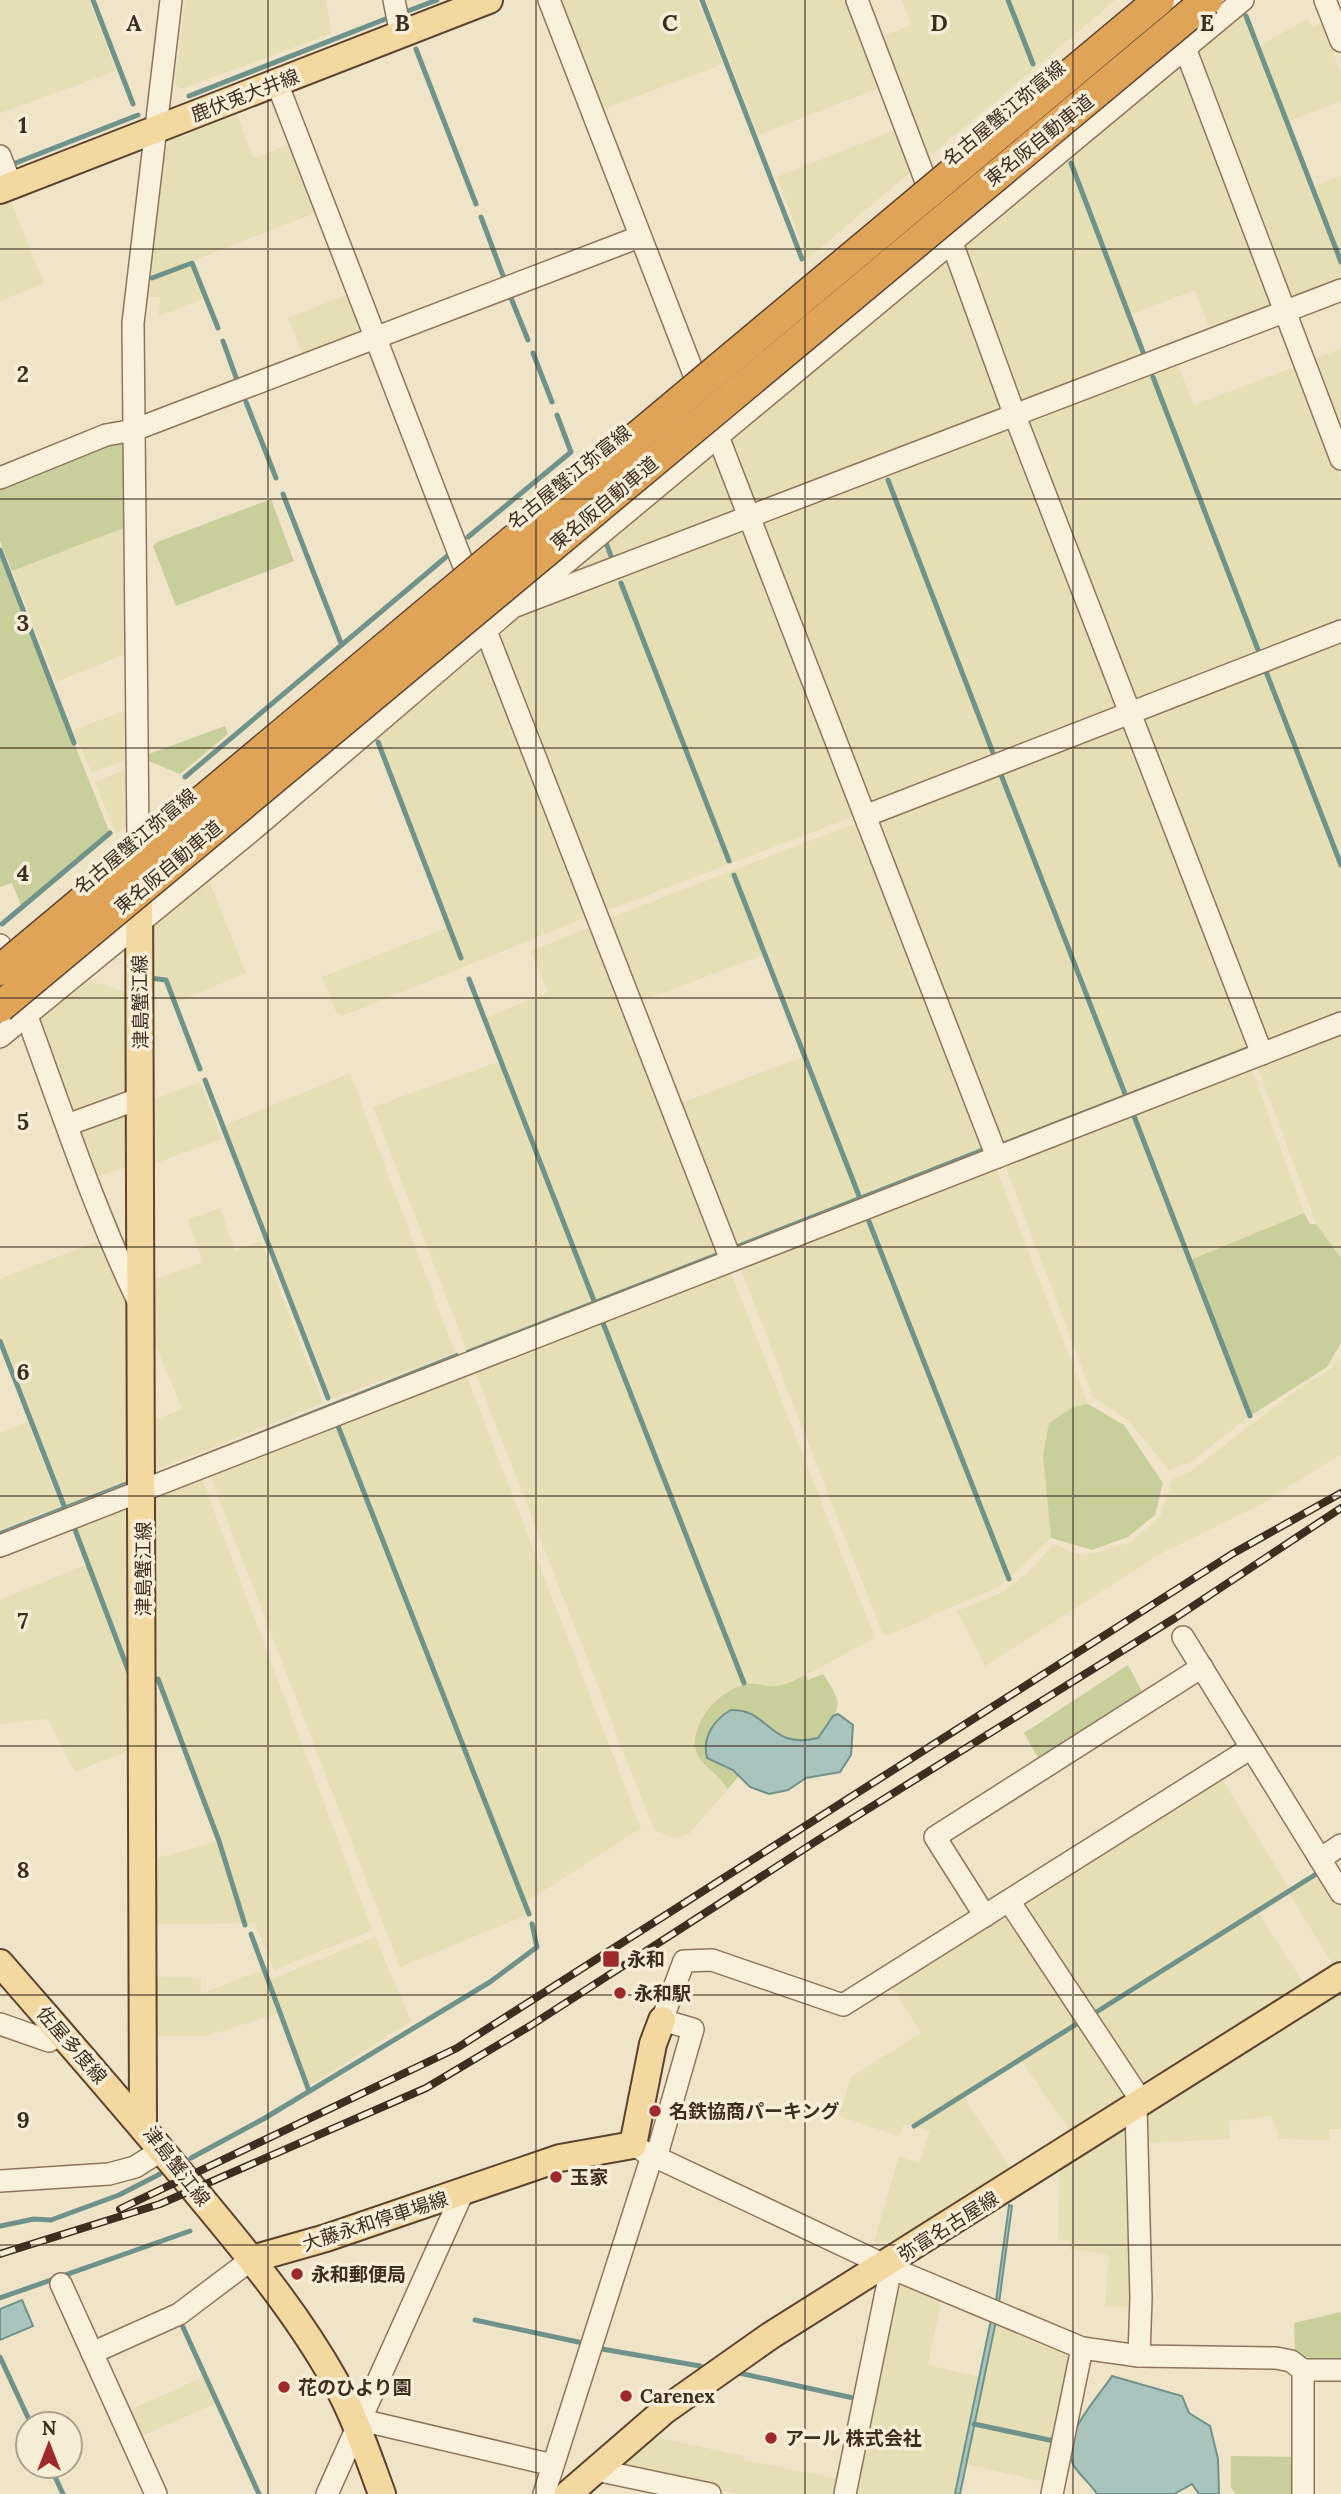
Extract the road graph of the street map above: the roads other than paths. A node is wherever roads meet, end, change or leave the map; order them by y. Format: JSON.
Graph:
{"nodes":[{"id":1,"x":171,"y":0,"type":"edge"},
{"id":2,"x":394,"y":0,"type":"edge"},
{"id":3,"x":489,"y":0,"type":"edge"},
{"id":4,"x":549,"y":0,"type":"edge"},
{"id":5,"x":857,"y":0,"type":"edge"},
{"id":6,"x":1139,"y":0,"type":"edge"},
{"id":7,"x":1158,"y":0,"type":"edge"},
{"id":8,"x":1170,"y":0,"type":"edge"},
{"id":9,"x":1207,"y":0,"type":"edge"},
{"id":10,"x":1242,"y":0,"type":"edge"},
{"id":11,"x":1325,"y":0,"type":"edge"},
{"id":12,"x":401,"y":35,"type":"junction"},
{"id":13,"x":1341,"y":41,"type":"edge"},
{"id":14,"x":1185,"y":48,"type":"junction"},
{"id":15,"x":277,"y":83,"type":"junction"},
{"id":16,"x":155,"y":130,"type":"junction"},
{"id":17,"x":0,"y":156,"type":"edge"},
{"id":18,"x":931,"y":174,"type":"junction"},
{"id":19,"x":6,"y":188,"type":"edge"},
{"id":20,"x":639,"y":237,"type":"junction"},
{"id":21,"x":955,"y":237,"type":"junction"},
{"id":22,"x":1341,"y":290,"type":"edge"},
{"id":23,"x":1285,"y":311,"type":"junction"},
{"id":24,"x":377,"y":339,"type":"junction"},
{"id":25,"x":693,"y":375,"type":"junction"},
{"id":26,"x":1015,"y":416,"type":"junction"},
{"id":27,"x":134,"y":430,"type":"junction"},
{"id":28,"x":718,"y":438,"type":"junction"},
{"id":29,"x":1341,"y":459,"type":"edge"},
{"id":30,"x":0,"y":478,"type":"edge"},
{"id":31,"x":749,"y":518,"type":"junction"},
{"id":32,"x":463,"y":564,"type":"junction"},
{"id":33,"x":513,"y":607,"type":"junction"},
{"id":34,"x":486,"y":631,"type":"junction"},
{"id":35,"x":1341,"y":631,"type":"edge"},
{"id":36,"x":1130,"y":714,"type":"junction"},
{"id":37,"x":865,"y":816,"type":"junction"},
{"id":38,"x":138,"y":839,"type":"junction"},
{"id":39,"x":139,"y":922,"type":"junction"},
{"id":40,"x":1,"y":955,"type":"edge"},
{"id":41,"x":14,"y":1010,"type":"edge"},
{"id":42,"x":1341,"y":1023,"type":"edge"},
{"id":43,"x":0,"y":1037,"type":"edge"},
{"id":44,"x":1262,"y":1054,"type":"junction"},
{"id":45,"x":141,"y":1097,"type":"junction"},
{"id":46,"x":67,"y":1125,"type":"junction"},
{"id":47,"x":997,"y":1157,"type":"junction"},
{"id":48,"x":731,"y":1260,"type":"junction"},
{"id":49,"x":142,"y":1309,"type":"junction"},
{"id":50,"x":143,"y":1490,"type":"junction"},
{"id":51,"x":0,"y":1546,"type":"edge"},
{"id":52,"x":1183,"y":1637,"type":"dead end"},
{"id":53,"x":1202,"y":1667,"type":"junction"},
{"id":54,"x":1251,"y":1748,"type":"junction"},
{"id":55,"x":1341,"y":1845,"type":"edge"},
{"id":56,"x":1320,"y":1859,"type":"junction"},
{"id":57,"x":1341,"y":1893,"type":"edge"},
{"id":58,"x":1009,"y":1901,"type":"junction"},
{"id":59,"x":985,"y":1916,"type":"junction"},
{"id":60,"x":0,"y":1963,"type":"edge"},
{"id":61,"x":1341,"y":1976,"type":"edge"},
{"id":62,"x":662,"y":2020,"type":"joint"},
{"id":63,"x":0,"y":2024,"type":"edge"},
{"id":64,"x":62,"y":2033,"type":"junction"},
{"id":65,"x":1139,"y":2104,"type":"junction"},
{"id":66,"x":143,"y":2127,"type":"junction"},
{"id":67,"x":162,"y":2150,"type":"junction"},
{"id":68,"x":647,"y":2153,"type":"junction"},
{"id":69,"x":0,"y":2181,"type":"edge"},
{"id":70,"x":463,"y":2192,"type":"junction"},
{"id":71,"x":252,"y":2259,"type":"junction"},
{"id":72,"x":889,"y":2266,"type":"junction"},
{"id":73,"x":61,"y":2284,"type":"dead end"},
{"id":74,"x":1082,"y":2348,"type":"junction"},
{"id":75,"x":92,"y":2353,"type":"junction"},
{"id":76,"x":1139,"y":2356,"type":"junction"},
{"id":77,"x":1303,"y":2370,"type":"junction"},
{"id":78,"x":1341,"y":2370,"type":"edge"},
{"id":79,"x":359,"y":2424,"type":"junction"},
{"id":80,"x":553,"y":2465,"type":"junction"},
{"id":81,"x":596,"y":2470,"type":"junction"},
{"id":82,"x":156,"y":2494,"type":"edge"},
{"id":83,"x":327,"y":2494,"type":"edge"},
{"id":84,"x":382,"y":2494,"type":"edge"},
{"id":85,"x":544,"y":2494,"type":"edge"},
{"id":86,"x":568,"y":2494,"type":"edge"},
{"id":87,"x":710,"y":2494,"type":"edge"},
{"id":88,"x":845,"y":2494,"type":"edge"},
{"id":89,"x":1052,"y":2494,"type":"edge"},
{"id":90,"x":1303,"y":2494,"type":"edge"}],
"edges":[{"from":1,"to":16,"type":"street"},
{"from":2,"to":12,"type":"street"},
{"from":3,"to":12,"type":"main road","name":"鹿伏兎大井線"},
{"from":4,"to":20,"type":"street"},
{"from":5,"to":18,"type":"street"},
{"from":6,"to":18,"type":"main road","name":"名古屋蟹江弥富線"},
{"from":7,"to":40,"type":"highway","name":"東名阪自動車道","bridge":true},
{"from":8,"to":14,"type":"street"},
{"from":9,"to":41,"type":"highway","name":"東名阪自動車道","bridge":true},
{"from":10,"to":14,"type":"street"},
{"from":11,"to":13,"type":"street"},
{"from":12,"to":15,"type":"main road","name":"鹿伏兎大井線"},
{"from":14,"to":21,"type":"street"},
{"from":14,"to":23,"type":"street"},
{"from":15,"to":16,"type":"main road","name":"鹿伏兎大井線"},
{"from":15,"to":24,"type":"street"},
{"from":16,"to":19,"type":"main road","name":"鹿伏兎大井線"},
{"from":16,"to":27,"type":"street"},
{"from":17,"to":19,"type":"street"},
{"from":18,"to":21,"type":"street"},
{"from":18,"to":25,"type":"main road","name":"名古屋蟹江弥富線"},
{"from":20,"to":24,"type":"street"},
{"from":20,"to":25,"type":"street"},
{"from":21,"to":26,"type":"street"},
{"from":21,"to":28,"type":"street"},
{"from":22,"to":23,"type":"street"},
{"from":23,"to":26,"type":"street"},
{"from":23,"to":29,"type":"street"},
{"from":24,"to":27,"type":"street"},
{"from":24,"to":32,"type":"street"},
{"from":25,"to":28,"type":"street"},
{"from":25,"to":32,"type":"main road","name":"名古屋蟹江弥富線"},
{"from":26,"to":31,"type":"street"},
{"from":26,"to":36,"type":"street"},
{"from":27,"to":30,"type":"street"},
{"from":27,"to":38,"type":"street"},
{"from":28,"to":31,"type":"street"},
{"from":28,"to":33,"type":"street"},
{"from":31,"to":33,"type":"street"},
{"from":31,"to":37,"type":"street"},
{"from":32,"to":38,"type":"main road","name":"名古屋蟹江弥富線"},
{"from":33,"to":34,"type":"street"},
{"from":34,"to":39,"type":"street"},
{"from":34,"to":48,"type":"street"},
{"from":35,"to":36,"type":"street"},
{"from":36,"to":37,"type":"street"},
{"from":36,"to":44,"type":"street"},
{"from":37,"to":47,"type":"street"},
{"from":38,"to":39,"type":"main road","name":"津島蟹江線"},
{"from":38,"to":40,"type":"main road","name":"名古屋蟹江弥富線"},
{"from":39,"to":41,"type":"street"},
{"from":39,"to":45,"type":"main road","name":"津島蟹江線"},
{"from":40,"to":41,"type":"street"},
{"from":41,"to":43,"type":"street"},
{"from":41,"to":46,"type":"street"},
{"from":42,"to":44,"type":"street"},
{"from":44,"to":47,"type":"street"},
{"from":45,"to":46,"type":"street"},
{"from":45,"to":49,"type":"main road","name":"津島蟹江線"},
{"from":46,"to":49,"type":"street"},
{"from":47,"to":48,"type":"street"},
{"from":48,"to":50,"type":"street"},
{"from":49,"to":50,"type":"main road","name":"津島蟹江線"},
{"from":50,"to":51,"type":"street"},
{"from":50,"to":66,"type":"main road","name":"津島蟹江線"},
{"from":52,"to":53,"type":"street"},
{"from":53,"to":54,"type":"street"},
{"from":53,"to":59,"type":"street"},
{"from":54,"to":56,"type":"street"},
{"from":54,"to":58,"type":"street"},
{"from":55,"to":56,"type":"street"},
{"from":56,"to":57,"type":"street"},
{"from":58,"to":59,"type":"street"},
{"from":58,"to":65,"type":"street"},
{"from":59,"to":62,"type":"street"},
{"from":60,"to":64,"type":"main road","name":"佐屋多度線"},
{"from":61,"to":65,"type":"main road","name":"弥富名古屋線"},
{"from":62,"to":68,"type":"main road"},
{"from":63,"to":64,"type":"street"},
{"from":64,"to":66,"type":"main road","name":"佐屋多度線"},
{"from":65,"to":72,"type":"main road","name":"弥富名古屋線"},
{"from":65,"to":76,"type":"street"},
{"from":66,"to":67,"type":"main road","name":"津島蟹江線"},
{"from":67,"to":69,"type":"street"},
{"from":67,"to":71,"type":"main road","name":"津島蟹江線"},
{"from":68,"to":70,"type":"main road","name":"大藤永和停車場線"},
{"from":68,"to":72,"type":"street"},
{"from":68,"to":80,"type":"street"},
{"from":70,"to":71,"type":"main road","name":"大藤永和停車場線"},
{"from":70,"to":79,"type":"street"},
{"from":71,"to":75,"type":"street"},
{"from":71,"to":79,"type":"main road"},
{"from":72,"to":74,"type":"street"},
{"from":72,"to":81,"type":"main road","name":"弥富名古屋線"},
{"from":72,"to":88,"type":"street"},
{"from":73,"to":75,"type":"street"},
{"from":74,"to":76,"type":"street"},
{"from":74,"to":89,"type":"street"},
{"from":75,"to":82,"type":"street"},
{"from":76,"to":77,"type":"street"},
{"from":77,"to":78,"type":"street"},
{"from":77,"to":90,"type":"street"},
{"from":79,"to":80,"type":"street"},
{"from":79,"to":83,"type":"street"},
{"from":79,"to":84,"type":"main road"},
{"from":80,"to":85,"type":"street"},
{"from":81,"to":86,"type":"main road","name":"弥富名古屋線"},
{"from":81,"to":87,"type":"street"}]}
